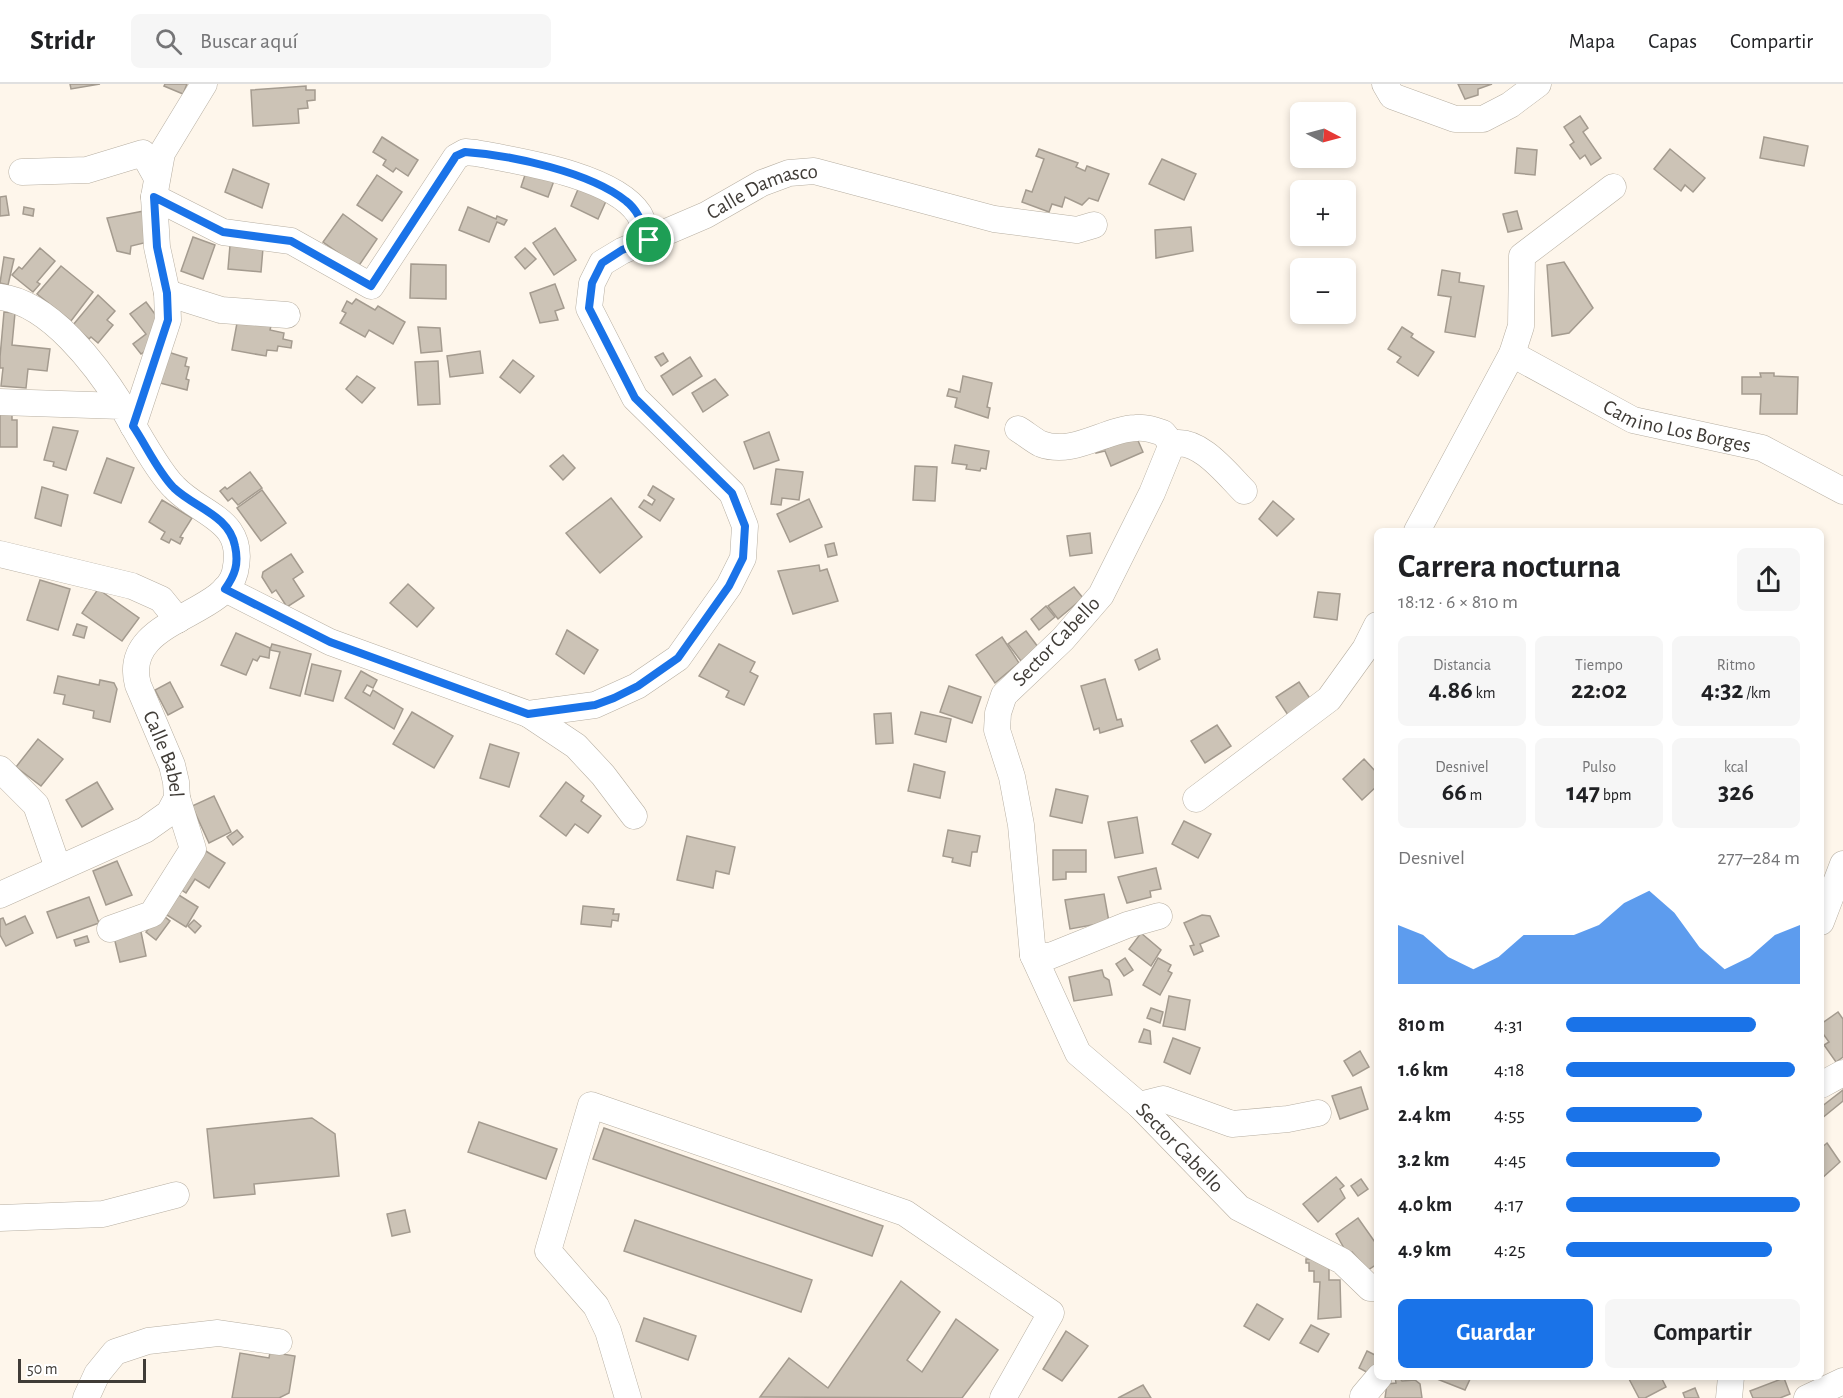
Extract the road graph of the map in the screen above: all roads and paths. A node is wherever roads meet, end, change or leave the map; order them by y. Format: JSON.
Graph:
{"nodes":[{"id":1,"x":204,"y":84,"type":"edge"},
{"id":2,"x":1385,"y":84,"type":"edge"},
{"id":3,"x":1538,"y":84,"type":"edge"},
{"id":4,"x":22,"y":172,"type":"dead end"},
{"id":5,"x":156,"y":188,"type":"junction"},
{"id":6,"x":1613,"y":188,"type":"dead end"},
{"id":7,"x":1094,"y":225,"type":"dead end"},
{"id":8,"x":649,"y":240,"type":"junction"},
{"id":9,"x":167,"y":293,"type":"junction"},
{"id":10,"x":0,"y":297,"type":"edge"},
{"id":11,"x":287,"y":315,"type":"dead end"},
{"id":12,"x":1512,"y":354,"type":"junction"},
{"id":13,"x":0,"y":402,"type":"edge"},
{"id":14,"x":128,"y":416,"type":"junction"},
{"id":15,"x":1018,"y":429,"type":"dead end"},
{"id":16,"x":1172,"y":444,"type":"junction"},
{"id":17,"x":1244,"y":491,"type":"dead end"},
{"id":18,"x":1843,"y":491,"type":"edge"},
{"id":19,"x":1419,"y":528,"type":"edge"},
{"id":20,"x":0,"y":554,"type":"edge"},
{"id":21,"x":225,"y":589,"type":"junction"},
{"id":22,"x":178,"y":620,"type":"junction"},
{"id":23,"x":1374,"y":632,"type":"edge"},
{"id":24,"x":528,"y":714,"type":"junction"},
{"id":25,"x":0,"y":769,"type":"edge"},
{"id":26,"x":177,"y":798,"type":"junction"},
{"id":27,"x":1196,"y":799,"type":"dead end"},
{"id":28,"x":634,"y":816,"type":"dead end"},
{"id":29,"x":1843,"y":864,"type":"edge"},
{"id":30,"x":58,"y":868,"type":"junction"},
{"id":31,"x":0,"y":895,"type":"edge"},
{"id":32,"x":1824,"y":914,"type":"edge"},
{"id":33,"x":1159,"y":916,"type":"dead end"},
{"id":34,"x":110,"y":929,"type":"dead end"},
{"id":35,"x":1033,"y":955,"type":"junction"},
{"id":36,"x":1843,"y":1073,"type":"edge"},
{"id":37,"x":1824,"y":1083,"type":"edge"},
{"id":38,"x":1139,"y":1105,"type":"junction"},
{"id":39,"x":1318,"y":1113,"type":"dead end"},
{"id":40,"x":176,"y":1195,"type":"dead end"},
{"id":41,"x":0,"y":1218,"type":"edge"},
{"id":42,"x":1374,"y":1288,"type":"edge"},
{"id":43,"x":279,"y":1342,"type":"dead end"},
{"id":44,"x":1731,"y":1380,"type":"edge"},
{"id":45,"x":1843,"y":1381,"type":"edge"},
{"id":46,"x":86,"y":1398,"type":"edge"},
{"id":47,"x":628,"y":1398,"type":"edge"},
{"id":48,"x":1002,"y":1398,"type":"edge"},
{"id":49,"x":1730,"y":1398,"type":"edge"},
{"id":50,"x":1807,"y":1398,"type":"edge"}],
"edges":[{"from":1,"to":5,"type":"street"},
{"from":2,"to":3,"type":"street"},
{"from":4,"to":5,"type":"street"},
{"from":5,"to":8,"type":"street"},
{"from":5,"to":9,"type":"street"},
{"from":6,"to":12,"type":"street"},
{"from":7,"to":8,"type":"street","name":"Calle Damasco"},
{"from":8,"to":24,"type":"street","name":"Calle Damasco"},
{"from":9,"to":11,"type":"street"},
{"from":9,"to":14,"type":"street"},
{"from":10,"to":14,"type":"street"},
{"from":12,"to":18,"type":"street","name":"Camino Los Borges"},
{"from":12,"to":19,"type":"street"},
{"from":13,"to":14,"type":"street"},
{"from":14,"to":21,"type":"street"},
{"from":15,"to":16,"type":"street"},
{"from":16,"to":17,"type":"street"},
{"from":16,"to":35,"type":"street","name":"Sector Cabello"},
{"from":20,"to":22,"type":"street"},
{"from":21,"to":22,"type":"street","name":"Calle Babel"},
{"from":21,"to":24,"type":"street","name":"Calle Damasco"},
{"from":22,"to":26,"type":"street","name":"Calle Babel"},
{"from":23,"to":27,"type":"street"},
{"from":24,"to":28,"type":"street","name":"Calle Damasco"},
{"from":25,"to":30,"type":"street"},
{"from":26,"to":30,"type":"street","name":"Calle Babel"},
{"from":26,"to":34,"type":"street"},
{"from":29,"to":32,"type":"street"},
{"from":30,"to":31,"type":"street","name":"Calle Babel"},
{"from":33,"to":35,"type":"street"},
{"from":35,"to":38,"type":"street","name":"Sector Cabello"},
{"from":36,"to":37,"type":"street"},
{"from":38,"to":39,"type":"street"},
{"from":38,"to":42,"type":"street","name":"Sector Cabello"},
{"from":40,"to":41,"type":"street"},
{"from":43,"to":46,"type":"street"},
{"from":44,"to":49,"type":"street"},
{"from":45,"to":50,"type":"street"},
{"from":47,"to":48,"type":"street"}]}
